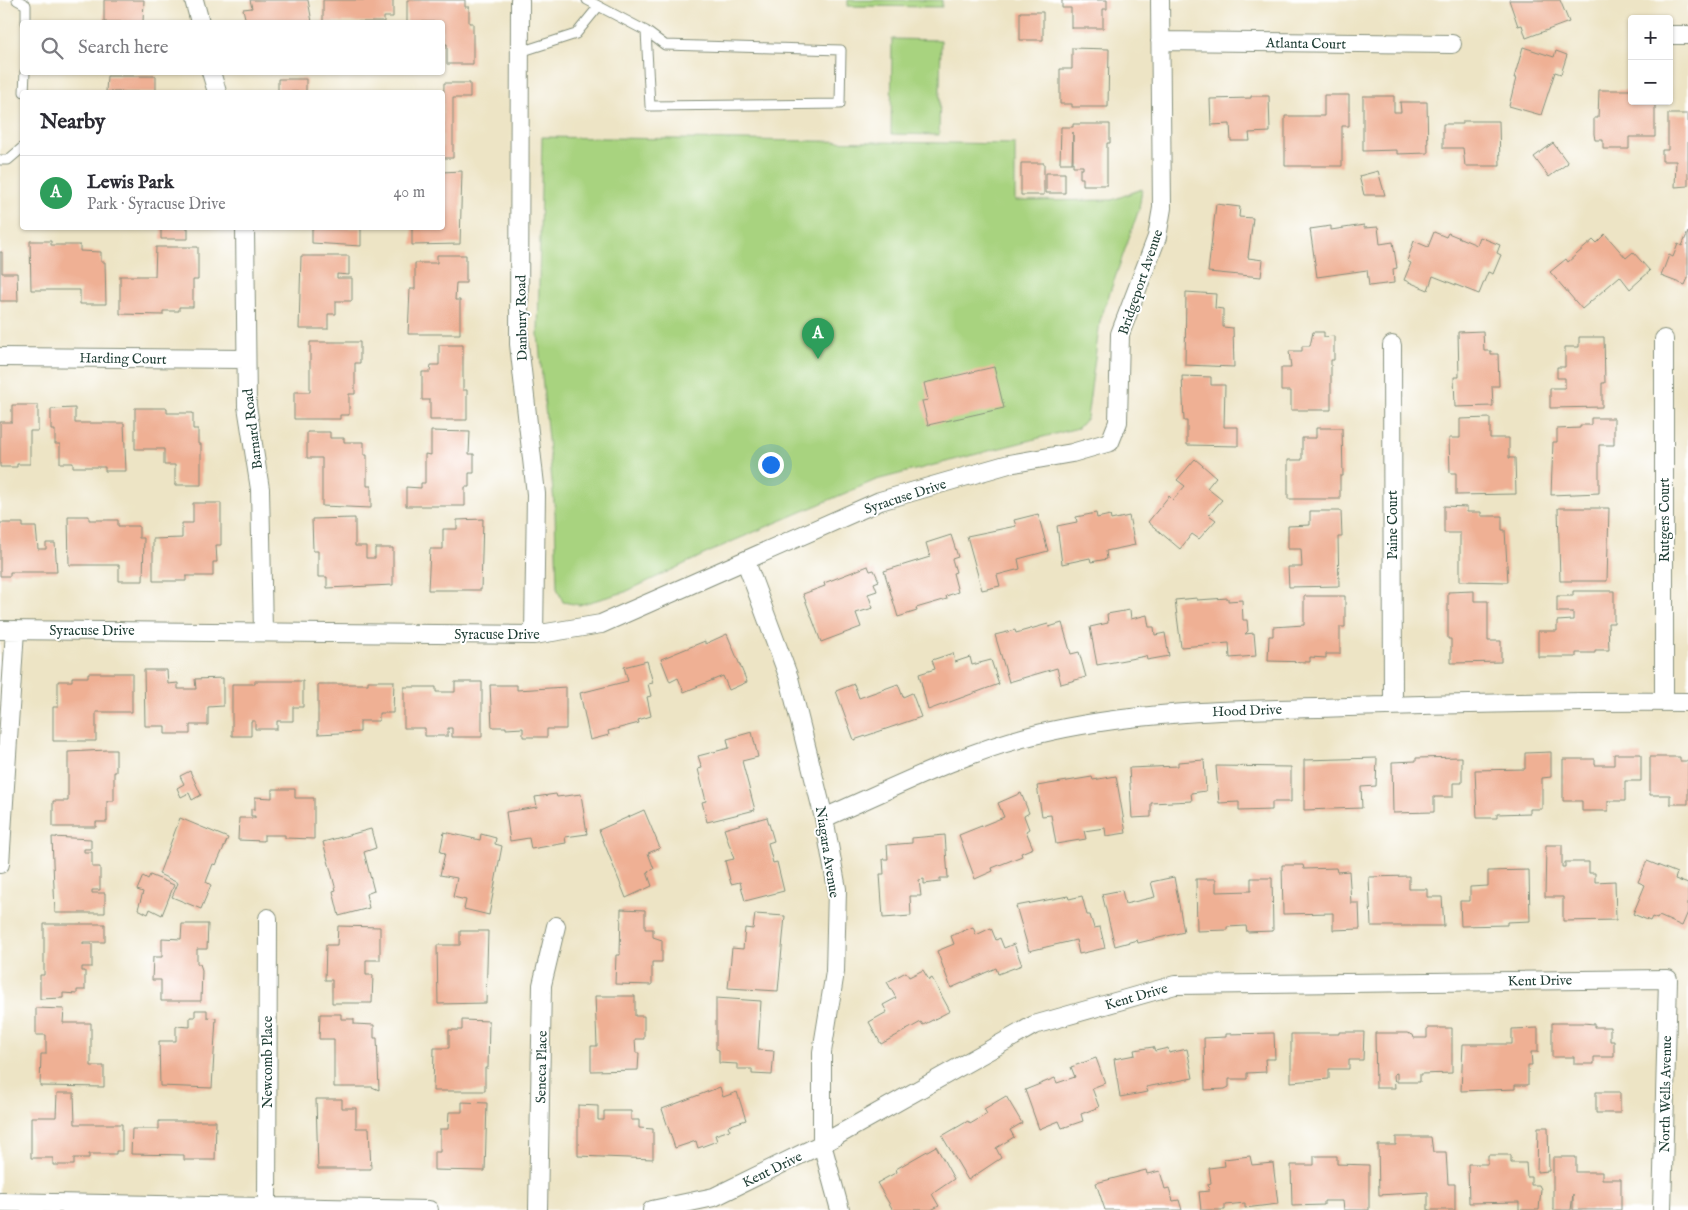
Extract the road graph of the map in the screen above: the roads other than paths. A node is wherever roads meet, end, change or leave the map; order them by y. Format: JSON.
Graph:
{"nodes":[{"id":1,"x":17,"y":0,"type":"edge"},
{"id":2,"x":194,"y":0,"type":"edge"},
{"id":3,"x":520,"y":0,"type":"edge"},
{"id":4,"x":587,"y":0,"type":"edge"},
{"id":5,"x":1160,"y":0,"type":"edge"},
{"id":6,"x":598,"y":6,"type":"junction"},
{"id":7,"x":26,"y":20,"type":"edge"},
{"id":8,"x":199,"y":20,"type":"edge"},
{"id":9,"x":646,"y":31,"type":"junction"},
{"id":10,"x":1673,"y":35,"type":"edge"},
{"id":11,"x":1688,"y":35,"type":"edge"},
{"id":12,"x":1160,"y":41,"type":"junction"},
{"id":13,"x":1452,"y":44,"type":"dead end"},
{"id":14,"x":520,"y":52,"type":"junction"},
{"id":15,"x":25,"y":75,"type":"edge"},
{"id":16,"x":213,"y":75,"type":"edge"},
{"id":17,"x":24,"y":90,"type":"edge"},
{"id":18,"x":216,"y":90,"type":"edge"},
{"id":19,"x":20,"y":150,"type":"edge"},
{"id":20,"x":0,"y":160,"type":"edge"},
{"id":21,"x":245,"y":230,"type":"edge"},
{"id":22,"x":1664,"y":339,"type":"dead end"},
{"id":23,"x":1392,"y":345,"type":"dead end"},
{"id":24,"x":0,"y":356,"type":"edge"},
{"id":25,"x":246,"y":359,"type":"junction"},
{"id":26,"x":1110,"y":442,"type":"joint"},
{"id":27,"x":746,"y":562,"type":"junction"},
{"id":28,"x":7,"y":630,"type":"edge"},
{"id":29,"x":263,"y":631,"type":"junction"},
{"id":30,"x":534,"y":636,"type":"junction"},
{"id":31,"x":1664,"y":702,"type":"junction"},
{"id":32,"x":1688,"y":702,"type":"edge"},
{"id":33,"x":1393,"y":705,"type":"junction"},
{"id":34,"x":824,"y":818,"type":"junction"},
{"id":35,"x":0,"y":864,"type":"edge"},
{"id":36,"x":268,"y":918,"type":"dead end"},
{"id":37,"x":556,"y":926,"type":"dead end"},
{"id":38,"x":1668,"y":979,"type":"joint"},
{"id":39,"x":822,"y":1144,"type":"junction"},
{"id":40,"x":0,"y":1202,"type":"edge"},
{"id":41,"x":266,"y":1207,"type":"junction"},
{"id":42,"x":429,"y":1210,"type":"edge"},
{"id":43,"x":538,"y":1210,"type":"edge"},
{"id":44,"x":652,"y":1210,"type":"edge"},
{"id":45,"x":840,"y":1210,"type":"edge"},
{"id":46,"x":1662,"y":1210,"type":"edge"}],
"edges":[{"from":1,"to":7,"type":"lane"},
{"from":2,"to":8,"type":"street"},
{"from":3,"to":14,"type":"street","name":"Danbury Road"},
{"from":4,"to":6,"type":"lane"},
{"from":5,"to":12,"type":"street","name":"Bridgeport Avenue"},
{"from":6,"to":9,"type":"lane"},
{"from":6,"to":14,"type":"lane"},
{"from":9,"to":9,"type":"lane"},
{"from":10,"to":11,"type":"street"},
{"from":12,"to":13,"type":"street","name":"Atlanta Court"},
{"from":12,"to":26,"type":"street","name":"Bridgeport Avenue"},
{"from":14,"to":30,"type":"street","name":"Danbury Road"},
{"from":15,"to":17,"type":"lane"},
{"from":16,"to":18,"type":"street"},
{"from":19,"to":20,"type":"lane"},
{"from":21,"to":25,"type":"street","name":"Barnard Road"},
{"from":22,"to":31,"type":"street","name":"Rutgers Court"},
{"from":23,"to":33,"type":"street","name":"Paine Court"},
{"from":24,"to":25,"type":"street","name":"Harding Court"},
{"from":25,"to":29,"type":"street","name":"Barnard Road"},
{"from":26,"to":27,"type":"street","name":"Syracuse Drive"},
{"from":27,"to":30,"type":"street","name":"Syracuse Drive"},
{"from":27,"to":34,"type":"street","name":"Niagara Avenue"},
{"from":28,"to":29,"type":"street","name":"Syracuse Drive"},
{"from":28,"to":35,"type":"street"},
{"from":29,"to":30,"type":"street","name":"Syracuse Drive"},
{"from":31,"to":32,"type":"street","name":"Hood Drive"},
{"from":31,"to":33,"type":"street","name":"Hood Drive"},
{"from":33,"to":34,"type":"street","name":"Hood Drive"},
{"from":34,"to":39,"type":"street","name":"Niagara Avenue"},
{"from":36,"to":41,"type":"street","name":"Newcomb Place"},
{"from":37,"to":43,"type":"street","name":"Seneca Place"},
{"from":38,"to":39,"type":"street","name":"Kent Drive"},
{"from":38,"to":46,"type":"street","name":"North Wells Avenue"},
{"from":39,"to":44,"type":"street","name":"Kent Drive"},
{"from":39,"to":45,"type":"street","name":"Niagara Avenue"},
{"from":40,"to":41,"type":"street"},
{"from":41,"to":42,"type":"street"}]}
